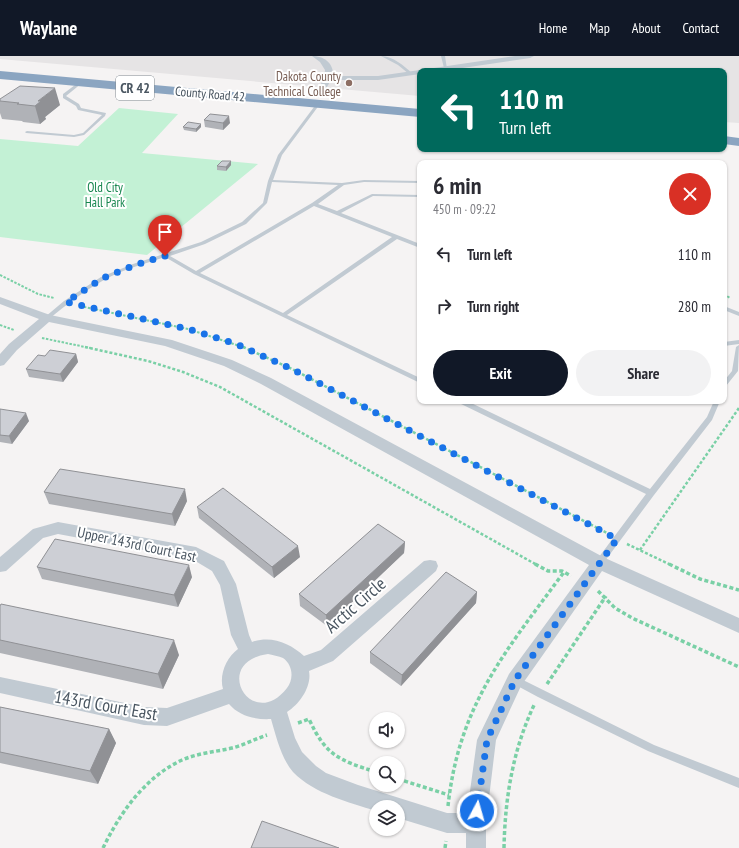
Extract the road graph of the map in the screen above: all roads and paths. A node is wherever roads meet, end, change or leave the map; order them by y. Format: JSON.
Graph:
{"nodes":[{"id":1,"x":316,"y":56,"type":"edge"},
{"id":2,"x":382,"y":56,"type":"edge"},
{"id":3,"x":443,"y":56,"type":"edge"},
{"id":4,"x":530,"y":56,"type":"edge"},
{"id":5,"x":0,"y":67,"type":"edge"},
{"id":6,"x":446,"y":68,"type":"joint"},
{"id":7,"x":417,"y":72,"type":"edge"},
{"id":8,"x":410,"y":73,"type":"junction"},
{"id":9,"x":0,"y":76,"type":"edge"},
{"id":10,"x":330,"y":78,"type":"junction"},
{"id":11,"x":80,"y":83,"type":"junction"},
{"id":12,"x":318,"y":99,"type":"junction"},
{"id":13,"x":417,"y":104,"type":"edge"},
{"id":14,"x":417,"y":108,"type":"edge"},
{"id":15,"x":417,"y":113,"type":"edge"},
{"id":16,"x":727,"y":130,"type":"edge"},
{"id":17,"x":27,"y":132,"type":"dead end"},
{"id":18,"x":739,"y":132,"type":"edge"},
{"id":19,"x":727,"y":140,"type":"edge"},
{"id":20,"x":739,"y":142,"type":"edge"},
{"id":21,"x":270,"y":181,"type":"junction"},
{"id":22,"x":417,"y":182,"type":"edge"},
{"id":23,"x":343,"y":184,"type":"junction"},
{"id":24,"x":417,"y":196,"type":"edge"},
{"id":25,"x":314,"y":204,"type":"junction"},
{"id":26,"x":338,"y":214,"type":"junction"},
{"id":27,"x":396,"y":236,"type":"junction"},
{"id":28,"x":417,"y":245,"type":"edge"},
{"id":29,"x":165,"y":256,"type":"junction"},
{"id":30,"x":196,"y":273,"type":"junction"},
{"id":31,"x":0,"y":275,"type":"edge"},
{"id":32,"x":0,"y":300,"type":"edge"},
{"id":33,"x":66,"y":302,"type":"junction"},
{"id":34,"x":727,"y":307,"type":"edge"},
{"id":35,"x":727,"y":309,"type":"edge"},
{"id":36,"x":730,"y":310,"type":"junction"},
{"id":37,"x":739,"y":314,"type":"edge"},
{"id":38,"x":283,"y":315,"type":"junction"},
{"id":39,"x":47,"y":318,"type":"junction"},
{"id":40,"x":0,"y":325,"type":"edge"},
{"id":41,"x":27,"y":334,"type":"junction"},
{"id":42,"x":739,"y":342,"type":"edge"},
{"id":43,"x":727,"y":344,"type":"edge"},
{"id":44,"x":739,"y":346,"type":"edge"},
{"id":45,"x":0,"y":362,"type":"edge"},
{"id":46,"x":727,"y":379,"type":"edge"},
{"id":47,"x":417,"y":380,"type":"edge"},
{"id":48,"x":467,"y":404,"type":"edge"},
{"id":49,"x":716,"y":404,"type":"edge"},
{"id":50,"x":739,"y":408,"type":"edge"},
{"id":51,"x":651,"y":493,"type":"junction"},
{"id":52,"x":617,"y":539,"type":"junction"},
{"id":53,"x":640,"y":550,"type":"junction"},
{"id":54,"x":600,"y":563,"type":"junction"},
{"id":55,"x":0,"y":566,"type":"edge"},
{"id":56,"x":430,"y":566,"type":"dead end"},
{"id":57,"x":585,"y":584,"type":"junction"},
{"id":58,"x":739,"y":590,"type":"edge"},
{"id":59,"x":606,"y":596,"type":"junction"},
{"id":60,"x":739,"y":626,"type":"edge"},
{"id":61,"x":248,"y":652,"type":"junction"},
{"id":62,"x":300,"y":666,"type":"junction"},
{"id":63,"x":739,"y":667,"type":"edge"},
{"id":64,"x":515,"y":680,"type":"junction"},
{"id":65,"x":0,"y":685,"type":"edge"},
{"id":66,"x":233,"y":694,"type":"junction"},
{"id":67,"x":541,"y":694,"type":"junction"},
{"id":68,"x":277,"y":708,"type":"junction"},
{"id":69,"x":275,"y":732,"type":"junction"},
{"id":70,"x":369,"y":770,"type":"edge"},
{"id":71,"x":405,"y":781,"type":"edge"},
{"id":72,"x":739,"y":783,"type":"edge"},
{"id":73,"x":449,"y":795,"type":"dead end"},
{"id":74,"x":374,"y":800,"type":"edge"},
{"id":75,"x":405,"y":810,"type":"edge"},
{"id":76,"x":476,"y":823,"type":"junction"},
{"id":77,"x":103,"y":848,"type":"edge"},
{"id":78,"x":476,"y":848,"type":"edge"},
{"id":79,"x":504,"y":848,"type":"edge"}],
"edges":[{"from":1,"to":10,"type":"street"},
{"from":2,"to":8,"type":"lane"},
{"from":3,"to":6,"type":"lane"},
{"from":4,"to":6,"type":"street"},
{"from":5,"to":12,"type":"highway","name":"County Road 42","number":"CR 42"},
{"from":7,"to":8,"type":"street"},
{"from":8,"to":10,"type":"street"},
{"from":9,"to":11,"type":"highway","name":"County Road 42","number":"CR 42"},
{"from":10,"to":12,"type":"street"},
{"from":11,"to":12,"type":"highway","name":"County Road 42","number":"CR 42"},
{"from":11,"to":17,"type":"lane"},
{"from":12,"to":13,"type":"highway","name":"County Road 42","number":"CR 42"},
{"from":12,"to":14,"type":"highway"},
{"from":12,"to":15,"type":"highway","name":"County Road 42","number":"CR 42"},
{"from":12,"to":21,"type":"lane"},
{"from":16,"to":18,"type":"highway"},
{"from":19,"to":20,"type":"highway"},
{"from":21,"to":23,"type":"lane"},
{"from":21,"to":29,"type":"lane"},
{"from":22,"to":23,"type":"lane"},
{"from":23,"to":25,"type":"lane"},
{"from":24,"to":26,"type":"lane"},
{"from":25,"to":26,"type":"lane"},
{"from":25,"to":30,"type":"lane"},
{"from":26,"to":27,"type":"lane"},
{"from":27,"to":28,"type":"lane"},
{"from":27,"to":38,"type":"lane"},
{"from":29,"to":30,"type":"lane"},
{"from":29,"to":33,"type":"lane"},
{"from":30,"to":38,"type":"lane"},
{"from":31,"to":33,"type":"path"},
{"from":32,"to":39,"type":"street"},
{"from":33,"to":39,"type":"lane"},
{"from":33,"to":52,"type":"path"},
{"from":34,"to":36,"type":"lane"},
{"from":35,"to":36,"type":"lane"},
{"from":36,"to":37,"type":"lane"},
{"from":38,"to":47,"type":"lane"},
{"from":39,"to":41,"type":"street"},
{"from":39,"to":54,"type":"street"},
{"from":40,"to":41,"type":"path"},
{"from":41,"to":45,"type":"street"},
{"from":41,"to":57,"type":"path"},
{"from":42,"to":43,"type":"lane"},
{"from":44,"to":46,"type":"lane"},
{"from":48,"to":51,"type":"lane"},
{"from":49,"to":51,"type":"lane"},
{"from":50,"to":53,"type":"path"},
{"from":51,"to":52,"type":"lane"},
{"from":52,"to":53,"type":"path"},
{"from":52,"to":54,"type":"lane"},
{"from":53,"to":58,"type":"path"},
{"from":54,"to":57,"type":"street"},
{"from":54,"to":60,"type":"street"},
{"from":55,"to":61,"type":"street","name":"Upper 143rd Court East"},
{"from":56,"to":62,"type":"street","name":"Arctic Circle"},
{"from":57,"to":59,"type":"path"},
{"from":57,"to":64,"type":"street"},
{"from":59,"to":63,"type":"path"},
{"from":59,"to":67,"type":"path"},
{"from":61,"to":62,"type":"street"},
{"from":61,"to":66,"type":"street"},
{"from":62,"to":68,"type":"street"},
{"from":64,"to":67,"type":"lane"},
{"from":64,"to":76,"type":"street"},
{"from":65,"to":66,"type":"street","name":"143rd Court East"},
{"from":66,"to":68,"type":"street"},
{"from":67,"to":72,"type":"lane"},
{"from":67,"to":79,"type":"path"},
{"from":68,"to":69,"type":"street"},
{"from":69,"to":70,"type":"path"},
{"from":69,"to":74,"type":"street"},
{"from":69,"to":77,"type":"path"},
{"from":71,"to":73,"type":"path"},
{"from":75,"to":76,"type":"street"},
{"from":76,"to":78,"type":"street"}]}
